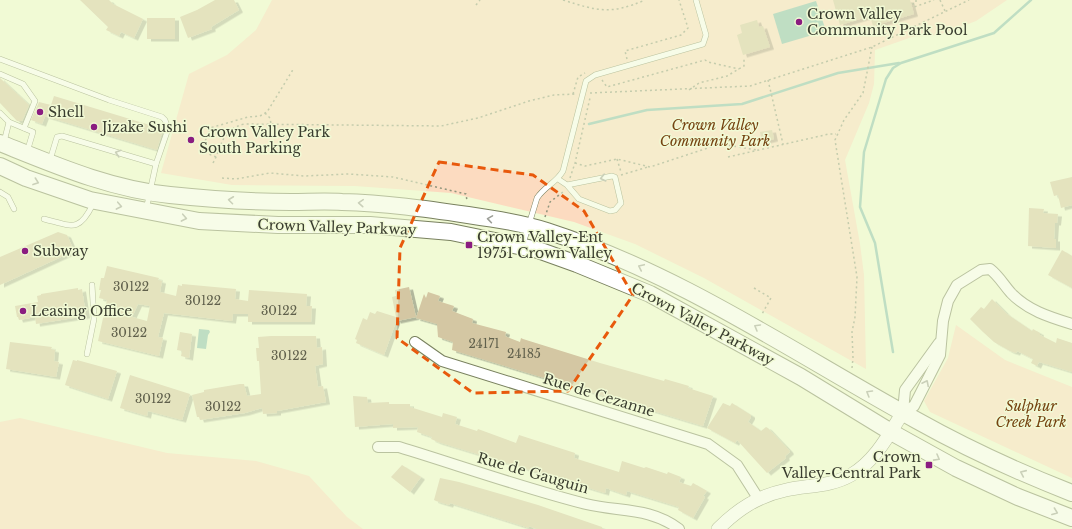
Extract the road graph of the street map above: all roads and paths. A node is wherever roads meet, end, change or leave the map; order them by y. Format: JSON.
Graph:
{"nodes":[{"id":1,"x":480,"y":0,"type":"edge"},
{"id":2,"x":563,"y":0,"type":"edge"},
{"id":3,"x":645,"y":0,"type":"edge"},
{"id":4,"x":679,"y":0,"type":"edge"},
{"id":5,"x":696,"y":0,"type":"edge"},
{"id":6,"x":916,"y":0,"type":"edge"},
{"id":7,"x":934,"y":0,"type":"edge"},
{"id":8,"x":940,"y":0,"type":"edge"},
{"id":9,"x":969,"y":0,"type":"edge"},
{"id":10,"x":476,"y":5,"type":"dead end"},
{"id":11,"x":946,"y":11,"type":"junction"},
{"id":12,"x":872,"y":47,"type":"junction"},
{"id":13,"x":744,"y":58,"type":"dead end"},
{"id":14,"x":0,"y":59,"type":"edge"},
{"id":15,"x":626,"y":60,"type":"dead end"},
{"id":16,"x":294,"y":68,"type":"dead end"},
{"id":17,"x":739,"y":69,"type":"junction"},
{"id":18,"x":590,"y":71,"type":"dead end"},
{"id":19,"x":0,"y":74,"type":"edge"},
{"id":20,"x":768,"y":79,"type":"junction"},
{"id":21,"x":600,"y":80,"type":"dead end"},
{"id":22,"x":592,"y":89,"type":"dead end"},
{"id":23,"x":689,"y":90,"type":"junction"},
{"id":24,"x":591,"y":93,"type":"junction"},
{"id":25,"x":0,"y":113,"type":"edge"},
{"id":26,"x":265,"y":113,"type":"junction"},
{"id":27,"x":9,"y":122,"type":"junction"},
{"id":28,"x":270,"y":124,"type":"junction"},
{"id":29,"x":24,"y":128,"type":"junction"},
{"id":30,"x":836,"y":134,"type":"junction"},
{"id":31,"x":1,"y":143,"type":"edge"},
{"id":32,"x":783,"y":144,"type":"junction"},
{"id":33,"x":757,"y":150,"type":"junction"},
{"id":34,"x":26,"y":153,"type":"junction"},
{"id":35,"x":216,"y":157,"type":"junction"},
{"id":36,"x":728,"y":157,"type":"dead end"},
{"id":37,"x":618,"y":159,"type":"junction"},
{"id":38,"x":49,"y":162,"type":"junction"},
{"id":39,"x":213,"y":163,"type":"dead end"},
{"id":40,"x":575,"y":163,"type":"junction"},
{"id":41,"x":156,"y":164,"type":"junction"},
{"id":42,"x":0,"y":166,"type":"edge"},
{"id":43,"x":650,"y":167,"type":"junction"},
{"id":44,"x":621,"y":174,"type":"junction"},
{"id":45,"x":222,"y":178,"type":"dead end"},
{"id":46,"x":622,"y":179,"type":"dead end"},
{"id":47,"x":558,"y":180,"type":"junction"},
{"id":48,"x":567,"y":185,"type":"junction"},
{"id":49,"x":0,"y":192,"type":"edge"},
{"id":50,"x":150,"y":192,"type":"junction"},
{"id":51,"x":467,"y":200,"type":"dead end"},
{"id":52,"x":94,"y":201,"type":"junction"},
{"id":53,"x":14,"y":209,"type":"dead end"},
{"id":54,"x":145,"y":210,"type":"junction"},
{"id":55,"x":545,"y":217,"type":"dead end"},
{"id":56,"x":44,"y":219,"type":"dead end"},
{"id":57,"x":528,"y":226,"type":"junction"},
{"id":58,"x":522,"y":247,"type":"junction"},
{"id":59,"x":92,"y":285,"type":"dead end"},
{"id":60,"x":754,"y":288,"type":"dead end"},
{"id":61,"x":762,"y":314,"type":"dead end"},
{"id":62,"x":1072,"y":324,"type":"edge"},
{"id":63,"x":415,"y":342,"type":"dead end"},
{"id":64,"x":940,"y":343,"type":"junction"},
{"id":65,"x":87,"y":354,"type":"dead end"},
{"id":66,"x":846,"y":379,"type":"junction"},
{"id":67,"x":903,"y":412,"type":"junction"},
{"id":68,"x":891,"y":432,"type":"junction"},
{"id":69,"x":378,"y":447,"type":"dead end"},
{"id":70,"x":1072,"y":493,"type":"edge"},
{"id":71,"x":758,"y":498,"type":"junction"},
{"id":72,"x":1072,"y":518,"type":"edge"},
{"id":73,"x":679,"y":529,"type":"edge"},
{"id":74,"x":718,"y":529,"type":"edge"}],
"edges":[{"from":1,"to":10,"type":"path"},
{"from":2,"to":3,"type":"path"},
{"from":4,"to":15,"type":"path"},
{"from":5,"to":47,"type":"lane"},
{"from":6,"to":7,"type":"path"},
{"from":8,"to":11,"type":"path"},
{"from":9,"to":11,"type":"path"},
{"from":11,"to":12,"type":"path"},
{"from":12,"to":20,"type":"path"},
{"from":12,"to":30,"type":"path"},
{"from":13,"to":17,"type":"path"},
{"from":14,"to":41,"type":"lane"},
{"from":16,"to":26,"type":"path"},
{"from":17,"to":21,"type":"path"},
{"from":17,"to":23,"type":"path"},
{"from":18,"to":28,"type":"path"},
{"from":19,"to":29,"type":"lane"},
{"from":20,"to":23,"type":"path"},
{"from":20,"to":32,"type":"path"},
{"from":22,"to":24,"type":"path"},
{"from":23,"to":24,"type":"path"},
{"from":24,"to":40,"type":"path"},
{"from":25,"to":27,"type":"lane"},
{"from":26,"to":28,"type":"path"},
{"from":26,"to":35,"type":"path"},
{"from":27,"to":29,"type":"lane"},
{"from":27,"to":31,"type":"lane"},
{"from":28,"to":35,"type":"path"},
{"from":29,"to":34,"type":"lane"},
{"from":30,"to":32,"type":"path"},
{"from":30,"to":66,"type":"path"},
{"from":31,"to":34,"type":"main road","name":"Crown Valley Parkway"},
{"from":32,"to":33,"type":"path"},
{"from":33,"to":36,"type":"path"},
{"from":33,"to":43,"type":"path"},
{"from":34,"to":38,"type":"main road","name":"Crown Valley Parkway"},
{"from":35,"to":39,"type":"path"},
{"from":37,"to":40,"type":"path"},
{"from":37,"to":43,"type":"path"},
{"from":37,"to":44,"type":"path"},
{"from":41,"to":38,"type":"lane","one_way":true},
{"from":38,"to":50,"type":"main road","name":"Crown Valley Parkway"},
{"from":40,"to":48,"type":"path"},
{"from":41,"to":50,"type":"lane"},
{"from":42,"to":52,"type":"main road","name":"Crown Valley Parkway","one_way":true},
{"from":43,"to":44,"type":"path"},
{"from":44,"to":46,"type":"path"},
{"from":45,"to":51,"type":"path"},
{"from":47,"to":48,"type":"lane"},
{"from":47,"to":57,"type":"lane"},
{"from":48,"to":48,"type":"lane","one_way":true},
{"from":48,"to":55,"type":"path"},
{"from":49,"to":53,"type":"lane"},
{"from":50,"to":54,"type":"lane"},
{"from":57,"to":50,"type":"main road","name":"Crown Valley Parkway","one_way":true},
{"from":52,"to":54,"type":"main road","name":"Crown Valley Parkway","one_way":true},
{"from":52,"to":56,"type":"lane"},
{"from":54,"to":58,"type":"main road","name":"Crown Valley Parkway","one_way":true},
{"from":57,"to":58,"type":"lane"},
{"from":66,"to":57,"type":"main road","name":"Crown Valley Parkway","one_way":true},
{"from":58,"to":68,"type":"main road","name":"Crown Valley Parkway"},
{"from":59,"to":65,"type":"lane"},
{"from":60,"to":61,"type":"path"},
{"from":62,"to":64,"type":"street"},
{"from":63,"to":71,"type":"street","name":"Rue de Cezanne"},
{"from":64,"to":67,"type":"street"},
{"from":67,"to":64,"type":"street","one_way":true},
{"from":67,"to":66,"type":"main road","name":"Crown Valley Parkway","one_way":true},
{"from":67,"to":68,"type":"street"},
{"from":70,"to":67,"type":"main road","name":"Crown Valley Parkway","one_way":true},
{"from":68,"to":71,"type":"street"},
{"from":68,"to":72,"type":"main road","name":"Crown Valley Parkway","one_way":true},
{"from":69,"to":73,"type":"street","name":"Rue de Gauguin"},
{"from":71,"to":74,"type":"street"}]}
